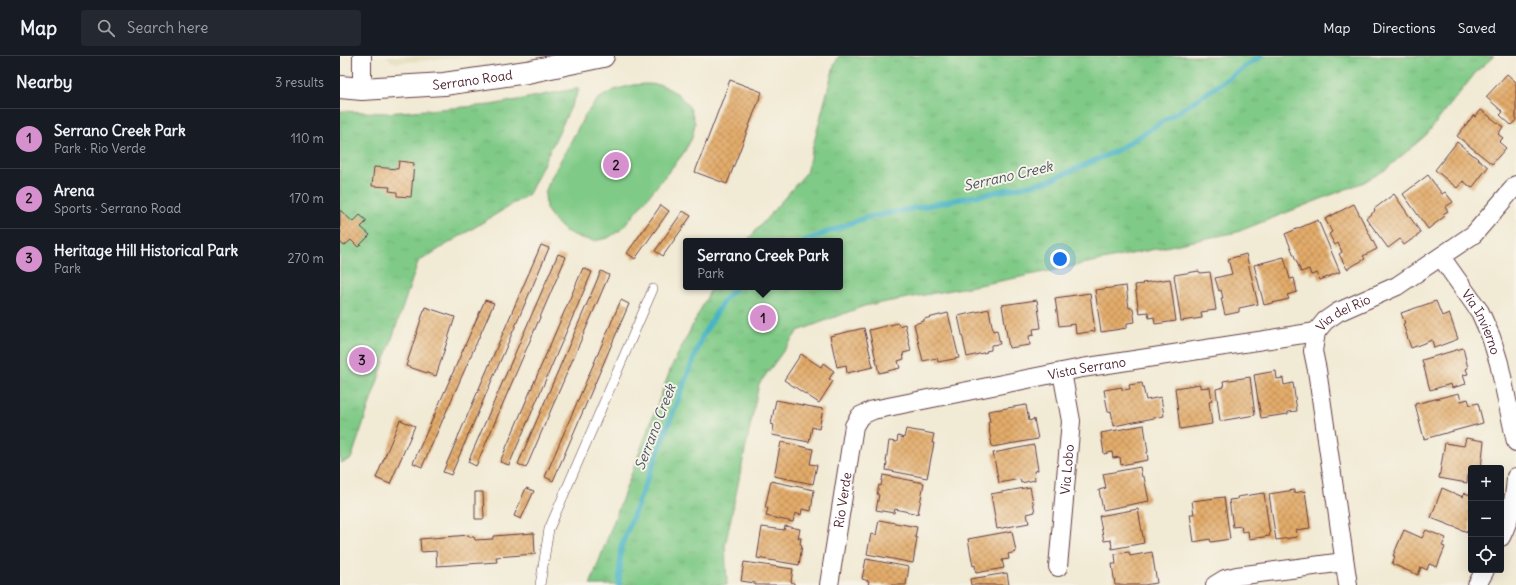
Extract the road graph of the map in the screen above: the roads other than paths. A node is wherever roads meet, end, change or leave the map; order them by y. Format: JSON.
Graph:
{"nodes":[{"id":1,"x":362,"y":56,"type":"edge"},
{"id":2,"x":603,"y":56,"type":"edge"},
{"id":3,"x":340,"y":87,"type":"edge"},
{"id":4,"x":362,"y":89,"type":"junction"},
{"id":5,"x":1516,"y":185,"type":"edge"},
{"id":6,"x":1441,"y":257,"type":"junction"},
{"id":7,"x":653,"y":289,"type":"dead end"},
{"id":8,"x":1316,"y":332,"type":"junction"},
{"id":9,"x":1062,"y":372,"type":"junction"},
{"id":10,"x":860,"y":416,"type":"joint"},
{"id":11,"x":1516,"y":442,"type":"edge"},
{"id":12,"x":1516,"y":477,"type":"edge"},
{"id":13,"x":1504,"y":532,"type":"edge"},
{"id":14,"x":1344,"y":562,"type":"junction"},
{"id":15,"x":1058,"y":567,"type":"dead end"},
{"id":16,"x":1483,"y":573,"type":"edge"},
{"id":17,"x":540,"y":585,"type":"edge"},
{"id":18,"x":829,"y":585,"type":"edge"},
{"id":19,"x":1215,"y":585,"type":"edge"},
{"id":20,"x":1348,"y":585,"type":"edge"},
{"id":21,"x":1477,"y":585,"type":"edge"}],
"edges":[{"from":1,"to":4,"type":"street"},
{"from":2,"to":4,"type":"street","name":"Serrano Road"},
{"from":3,"to":4,"type":"street","name":"Serrano Road"},
{"from":5,"to":6,"type":"street","name":"Via del Rio"},
{"from":6,"to":8,"type":"street","name":"Via del Rio"},
{"from":6,"to":11,"type":"street","name":"Via Invierno"},
{"from":7,"to":17,"type":"lane"},
{"from":8,"to":9,"type":"street","name":"Vista Serrano"},
{"from":8,"to":14,"type":"street","name":"Via del Rio"},
{"from":9,"to":10,"type":"street","name":"Vista Serrano"},
{"from":9,"to":15,"type":"street","name":"Via Lobo"},
{"from":10,"to":18,"type":"street","name":"Rio Verde"},
{"from":12,"to":13,"type":"street"},
{"from":14,"to":19,"type":"street"},
{"from":14,"to":20,"type":"street","name":"Via del Rio"},
{"from":16,"to":21,"type":"street"}]}
